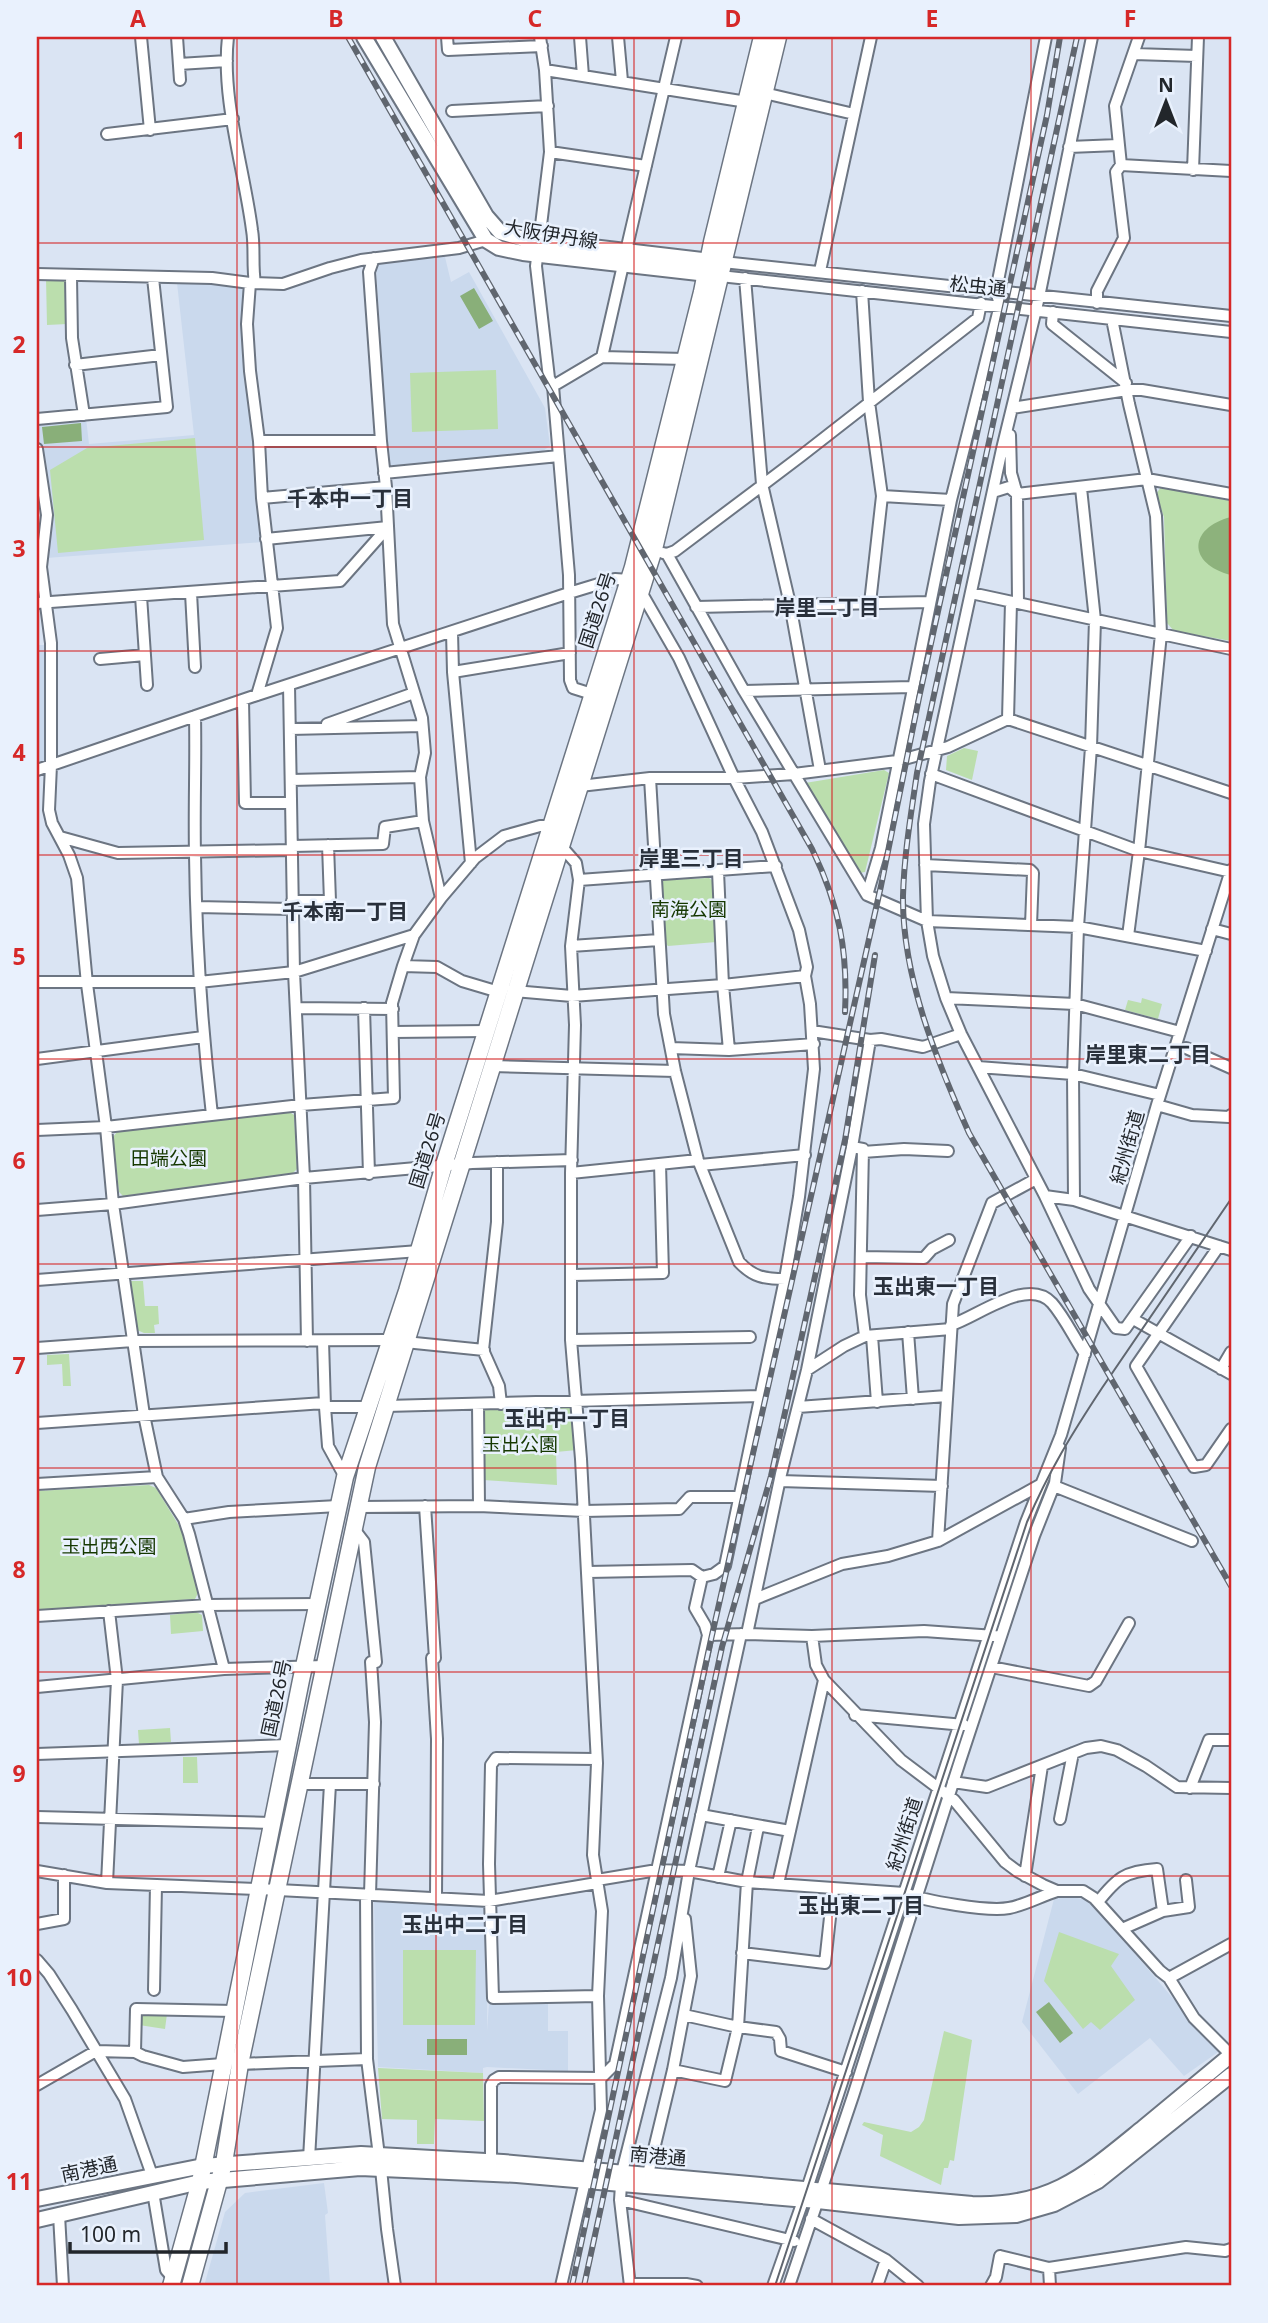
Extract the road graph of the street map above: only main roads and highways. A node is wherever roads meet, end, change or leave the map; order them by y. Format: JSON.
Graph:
{"nodes":[{"id":1,"x":364,"y":37,"type":"edge"},
{"id":2,"x":383,"y":37,"type":"edge"},
{"id":3,"x":762,"y":37,"type":"edge"},
{"id":4,"x":778,"y":37,"type":"edge"},
{"id":5,"x":538,"y":248,"type":"junction"},
{"id":6,"x":714,"y":268,"type":"junction"},
{"id":7,"x":507,"y":992,"type":"junction"},
{"id":8,"x":452,"y":1165,"type":"junction"},
{"id":9,"x":398,"y":1341,"type":"junction"},
{"id":10,"x":1231,"y":2055,"type":"edge"},
{"id":11,"x":231,"y":2064,"type":"junction"},
{"id":12,"x":1231,"y":2074,"type":"edge"},
{"id":13,"x":380,"y":2162,"type":"junction"},
{"id":14,"x":222,"y":2171,"type":"junction"},
{"id":15,"x":201,"y":2174,"type":"junction"},
{"id":16,"x":586,"y":2176,"type":"junction"},
{"id":17,"x":621,"y":2186,"type":"junction"},
{"id":18,"x":812,"y":2195,"type":"junction"},
{"id":19,"x":37,"y":2199,"type":"edge"},
{"id":20,"x":37,"y":2220,"type":"edge"},
{"id":21,"x":173,"y":2282,"type":"edge"},
{"id":22,"x":190,"y":2286,"type":"edge"}],
"edges":[{"from":1,"to":5,"type":"main road","name":"大阪伊丹線"},
{"from":2,"to":5,"type":"main road","name":"大阪伊丹線"},
{"from":3,"to":6,"type":"highway","name":"国道26号"},
{"from":4,"to":6,"type":"highway","name":"国道26号"},
{"from":5,"to":6,"type":"main road","name":"大阪伊丹線"},
{"from":6,"to":7,"type":"highway","name":"国道26号"},
{"from":6,"to":7,"type":"highway","name":"国道26号"},
{"from":7,"to":8,"type":"highway","name":"国道26号"},
{"from":7,"to":8,"type":"highway","name":"国道26号"},
{"from":8,"to":9,"type":"highway","name":"国道26号"},
{"from":8,"to":9,"type":"highway","name":"国道26号"},
{"from":9,"to":11,"type":"highway","name":"国道26号"},
{"from":9,"to":11,"type":"highway","name":"国道26号"},
{"from":10,"to":18,"type":"main road","name":"南港通"},
{"from":11,"to":14,"type":"highway","name":"国道26号"},
{"from":11,"to":15,"type":"highway","name":"国道26号"},
{"from":12,"to":18,"type":"main road","name":"南港通"},
{"from":13,"to":14,"type":"main road","name":"南港通"},
{"from":13,"to":14,"type":"main road","name":"南港通"},
{"from":13,"to":16,"type":"main road","name":"南港通"},
{"from":13,"to":16,"type":"main road","name":"南港通"},
{"from":14,"to":15,"type":"main road","name":"南港通"},
{"from":14,"to":22,"type":"highway","name":"国道26号"},
{"from":15,"to":19,"type":"main road","name":"南港通"},
{"from":15,"to":20,"type":"main road","name":"南港通"},
{"from":15,"to":21,"type":"highway","name":"国道26号"},
{"from":16,"to":17,"type":"main road","name":"南港通"},
{"from":17,"to":18,"type":"main road","name":"南港通"},
{"from":17,"to":18,"type":"main road","name":"南港通"}]}
